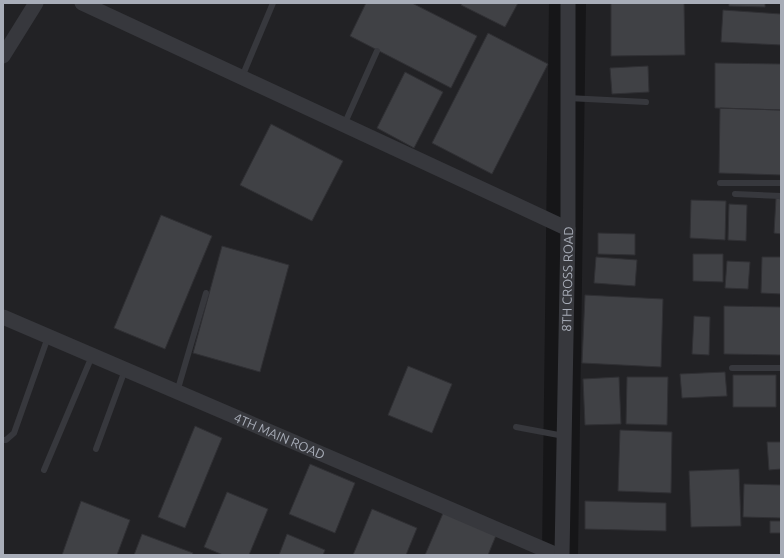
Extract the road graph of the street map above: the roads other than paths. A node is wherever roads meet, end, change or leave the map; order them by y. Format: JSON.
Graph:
{"nodes":[{"id":1,"x":36,"y":3,"type":"edge"},
{"id":2,"x":82,"y":3,"type":"edge"},
{"id":3,"x":273,"y":3,"type":"edge"},
{"id":4,"x":568,"y":3,"type":"edge"},
{"id":5,"x":377,"y":51,"type":"dead end"},
{"id":6,"x":3,"y":56,"type":"edge"},
{"id":7,"x":242,"y":77,"type":"junction"},
{"id":8,"x":568,"y":98,"type":"junction"},
{"id":9,"x":646,"y":102,"type":"dead end"},
{"id":10,"x":344,"y":125,"type":"junction"},
{"id":11,"x":720,"y":183,"type":"dead end"},
{"id":12,"x":781,"y":183,"type":"edge"},
{"id":13,"x":735,"y":194,"type":"dead end"},
{"id":14,"x":781,"y":196,"type":"edge"},
{"id":15,"x":568,"y":229,"type":"junction"},
{"id":16,"x":206,"y":293,"type":"dead end"},
{"id":17,"x":3,"y":317,"type":"edge"},
{"id":18,"x":48,"y":336,"type":"junction"},
{"id":19,"x":92,"y":356,"type":"junction"},
{"id":20,"x":732,"y":368,"type":"dead end"},
{"id":21,"x":781,"y":368,"type":"edge"},
{"id":22,"x":125,"y":370,"type":"junction"},
{"id":23,"x":177,"y":392,"type":"junction"},
{"id":24,"x":516,"y":427,"type":"dead end"},
{"id":25,"x":564,"y":436,"type":"junction"},
{"id":26,"x":3,"y":440,"type":"edge"},
{"id":27,"x":96,"y":449,"type":"dead end"},
{"id":28,"x":44,"y":470,"type":"dead end"},
{"id":29,"x":557,"y":555,"type":"edge"},
{"id":30,"x":562,"y":555,"type":"edge"}],
"edges":[{"from":1,"to":6,"type":"street"},
{"from":2,"to":7,"type":"street"},
{"from":3,"to":7,"type":"lane"},
{"from":4,"to":8,"type":"street","name":"8TH CROSS ROAD"},
{"from":5,"to":10,"type":"lane"},
{"from":7,"to":10,"type":"street"},
{"from":8,"to":9,"type":"lane"},
{"from":8,"to":15,"type":"street","name":"8TH CROSS ROAD"},
{"from":10,"to":15,"type":"street"},
{"from":11,"to":12,"type":"lane"},
{"from":13,"to":14,"type":"lane"},
{"from":15,"to":25,"type":"street","name":"8TH CROSS ROAD"},
{"from":16,"to":23,"type":"lane"},
{"from":17,"to":18,"type":"street","name":"4TH MAIN ROAD"},
{"from":18,"to":19,"type":"street","name":"4TH MAIN ROAD"},
{"from":18,"to":26,"type":"lane"},
{"from":19,"to":22,"type":"street","name":"4TH MAIN ROAD"},
{"from":19,"to":28,"type":"lane"},
{"from":20,"to":21,"type":"lane"},
{"from":22,"to":23,"type":"street","name":"4TH MAIN ROAD"},
{"from":22,"to":27,"type":"lane"},
{"from":23,"to":29,"type":"street","name":"4TH MAIN ROAD"},
{"from":24,"to":25,"type":"lane"},
{"from":25,"to":30,"type":"street","name":"8TH CROSS ROAD"}]}
